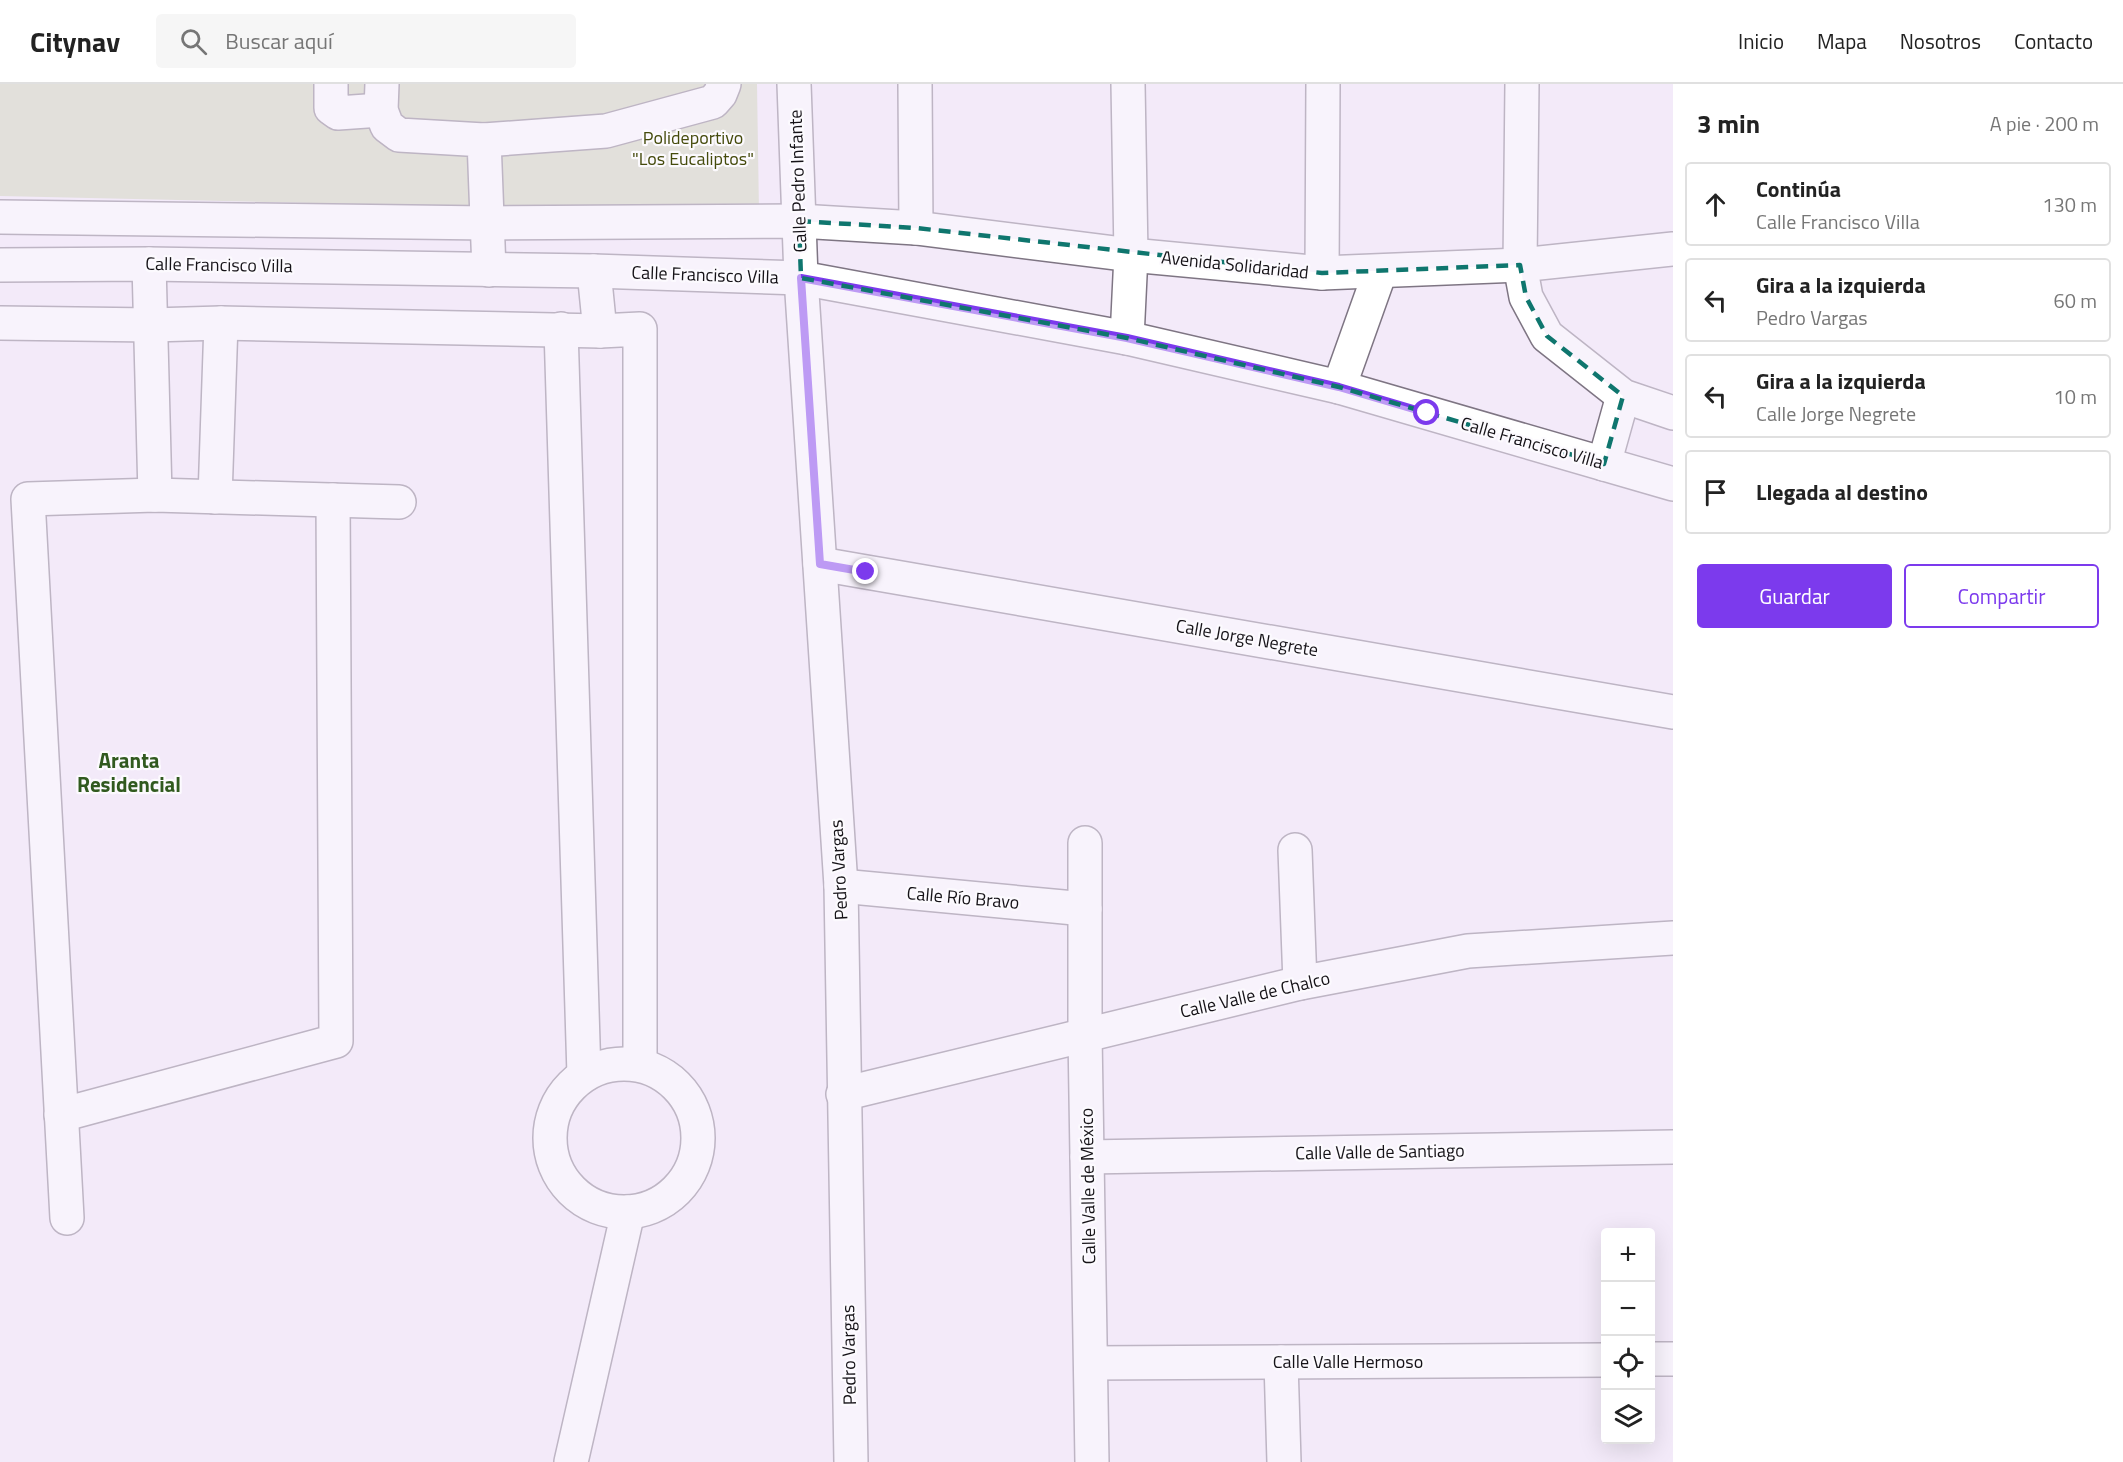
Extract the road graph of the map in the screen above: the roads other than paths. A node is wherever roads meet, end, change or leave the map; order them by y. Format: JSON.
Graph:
{"nodes":[{"id":1,"x":331,"y":84,"type":"edge"},
{"id":2,"x":724,"y":84,"type":"edge"},
{"id":3,"x":795,"y":84,"type":"edge"},
{"id":4,"x":915,"y":84,"type":"edge"},
{"id":5,"x":1128,"y":84,"type":"edge"},
{"id":6,"x":1323,"y":84,"type":"edge"},
{"id":7,"x":1522,"y":84,"type":"edge"},
{"id":8,"x":381,"y":97,"type":"edge"},
{"id":9,"x":484,"y":140,"type":"junction"},
{"id":10,"x":0,"y":217,"type":"edge"},
{"id":11,"x":799,"y":221,"type":"junction"},
{"id":12,"x":488,"y":223,"type":"junction"},
{"id":13,"x":916,"y":228,"type":"junction"},
{"id":14,"x":1673,"y":249,"type":"edge"},
{"id":15,"x":1131,"y":255,"type":"junction"},
{"id":16,"x":149,"y":264,"type":"junction"},
{"id":17,"x":0,"y":265,"type":"edge"},
{"id":18,"x":1520,"y":265,"type":"junction"},
{"id":19,"x":489,"y":270,"type":"junction"},
{"id":20,"x":594,"y":271,"type":"junction"},
{"id":21,"x":1380,"y":272,"type":"junction"},
{"id":22,"x":1322,"y":273,"type":"junction"},
{"id":23,"x":801,"y":278,"type":"junction"},
{"id":24,"x":0,"y":323,"type":"edge"},
{"id":25,"x":221,"y":323,"type":"junction"},
{"id":26,"x":152,"y":325,"type":"junction"},
{"id":27,"x":561,"y":329,"type":"junction"},
{"id":28,"x":600,"y":331,"type":"junction"},
{"id":29,"x":1127,"y":338,"type":"junction"},
{"id":30,"x":1339,"y":387,"type":"junction"},
{"id":31,"x":1623,"y":396,"type":"junction"},
{"id":32,"x":1673,"y":413,"type":"edge"},
{"id":33,"x":1604,"y":464,"type":"junction"},
{"id":34,"x":1673,"y":484,"type":"edge"},
{"id":35,"x":155,"y":495,"type":"junction"},
{"id":36,"x":215,"y":497,"type":"junction"},
{"id":37,"x":333,"y":500,"type":"junction"},
{"id":38,"x":399,"y":502,"type":"dead end"},
{"id":39,"x":820,"y":564,"type":"junction"},
{"id":40,"x":1673,"y":712,"type":"edge"},
{"id":41,"x":1085,"y":843,"type":"dead end"},
{"id":42,"x":1294,"y":850,"type":"dead end"},
{"id":43,"x":842,"y":886,"type":"junction"},
{"id":44,"x":1085,"y":909,"type":"junction"},
{"id":45,"x":1673,"y":938,"type":"edge"},
{"id":46,"x":1300,"y":983,"type":"junction"},
{"id":47,"x":1085,"y":1035,"type":"junction"},
{"id":48,"x":640,"y":1064,"type":"junction"},
{"id":49,"x":584,"y":1075,"type":"junction"},
{"id":50,"x":843,"y":1094,"type":"junction"},
{"id":51,"x":61,"y":1115,"type":"junction"},
{"id":52,"x":1673,"y":1148,"type":"edge"},
{"id":53,"x":1087,"y":1157,"type":"junction"},
{"id":54,"x":628,"y":1212,"type":"junction"},
{"id":55,"x":67,"y":1218,"type":"dead end"},
{"id":56,"x":1655,"y":1359,"type":"edge"},
{"id":57,"x":1673,"y":1359,"type":"edge"},
{"id":58,"x":1601,"y":1360,"type":"edge"},
{"id":59,"x":1281,"y":1362,"type":"junction"},
{"id":60,"x":1090,"y":1363,"type":"junction"},
{"id":61,"x":571,"y":1462,"type":"edge"},
{"id":62,"x":851,"y":1462,"type":"edge"},
{"id":63,"x":1092,"y":1462,"type":"edge"},
{"id":64,"x":1284,"y":1462,"type":"edge"}],
"edges":[{"from":1,"to":8,"type":"street"},
{"from":2,"to":9,"type":"street"},
{"from":3,"to":11,"type":"street","name":"Calle Pedro Infante"},
{"from":4,"to":13,"type":"street"},
{"from":5,"to":15,"type":"street"},
{"from":6,"to":22,"type":"street"},
{"from":7,"to":18,"type":"street"},
{"from":8,"to":9,"type":"street"},
{"from":9,"to":12,"type":"street"},
{"from":10,"to":12,"type":"street","name":"Avenida Solidaridad"},
{"from":11,"to":12,"type":"street","name":"Avenida Solidaridad"},
{"from":11,"to":13,"type":"street","name":"Avenida Solidaridad"},
{"from":11,"to":23,"type":"street","name":"Calle Pedro Infante"},
{"from":12,"to":19,"type":"street"},
{"from":13,"to":15,"type":"street","name":"Avenida Solidaridad"},
{"from":14,"to":18,"type":"street","name":"Avenida Solidaridad"},
{"from":15,"to":22,"type":"street","name":"Avenida Solidaridad"},
{"from":15,"to":29,"type":"street"},
{"from":16,"to":17,"type":"street","name":"Calle Francisco Villa"},
{"from":16,"to":19,"type":"street","name":"Calle Francisco Villa"},
{"from":16,"to":26,"type":"street"},
{"from":18,"to":21,"type":"street","name":"Avenida Solidaridad"},
{"from":18,"to":31,"type":"street"},
{"from":19,"to":20,"type":"street","name":"Calle Francisco Villa"},
{"from":20,"to":23,"type":"street","name":"Calle Francisco Villa"},
{"from":20,"to":28,"type":"street"},
{"from":21,"to":22,"type":"street","name":"Avenida Solidaridad"},
{"from":21,"to":30,"type":"street"},
{"from":23,"to":29,"type":"street","name":"Calle Francisco Villa"},
{"from":23,"to":39,"type":"street","name":"Pedro Vargas"},
{"from":24,"to":26,"type":"street"},
{"from":25,"to":26,"type":"street"},
{"from":25,"to":27,"type":"street"},
{"from":25,"to":36,"type":"street"},
{"from":26,"to":35,"type":"street"},
{"from":27,"to":28,"type":"street"},
{"from":27,"to":49,"type":"street"},
{"from":28,"to":48,"type":"street"},
{"from":29,"to":30,"type":"street","name":"Calle Francisco Villa"},
{"from":30,"to":33,"type":"street","name":"Calle Francisco Villa"},
{"from":31,"to":32,"type":"street"},
{"from":31,"to":33,"type":"street"},
{"from":33,"to":34,"type":"street","name":"Calle Francisco Villa"},
{"from":35,"to":36,"type":"street"},
{"from":35,"to":51,"type":"street"},
{"from":36,"to":37,"type":"street"},
{"from":37,"to":38,"type":"street"},
{"from":37,"to":51,"type":"street"},
{"from":39,"to":40,"type":"street","name":"Calle Jorge Negrete"},
{"from":39,"to":43,"type":"street","name":"Pedro Vargas"},
{"from":41,"to":44,"type":"street","name":"Calle Valle de México"},
{"from":42,"to":46,"type":"street"},
{"from":43,"to":44,"type":"street","name":"Calle Río Bravo"},
{"from":43,"to":50,"type":"street","name":"Pedro Vargas"},
{"from":44,"to":47,"type":"street","name":"Calle Valle de México"},
{"from":45,"to":46,"type":"street","name":"Calle Valle de Chalco"},
{"from":46,"to":47,"type":"street","name":"Calle Valle de Chalco"},
{"from":47,"to":50,"type":"street","name":"Calle Valle de Chalco"},
{"from":47,"to":53,"type":"street","name":"Calle Valle de México"},
{"from":48,"to":49,"type":"street"},
{"from":48,"to":54,"type":"street"},
{"from":49,"to":54,"type":"street"},
{"from":50,"to":62,"type":"street","name":"Pedro Vargas"},
{"from":51,"to":55,"type":"street"},
{"from":52,"to":53,"type":"street","name":"Calle Valle de Santiago"},
{"from":53,"to":60,"type":"street","name":"Calle Valle de México"},
{"from":54,"to":61,"type":"street"},
{"from":56,"to":57,"type":"street"},
{"from":58,"to":59,"type":"street","name":"Calle Valle Hermoso"},
{"from":59,"to":60,"type":"street","name":"Calle Valle Hermoso"},
{"from":59,"to":64,"type":"street"},
{"from":60,"to":63,"type":"street","name":"Calle Valle de México"}]}
